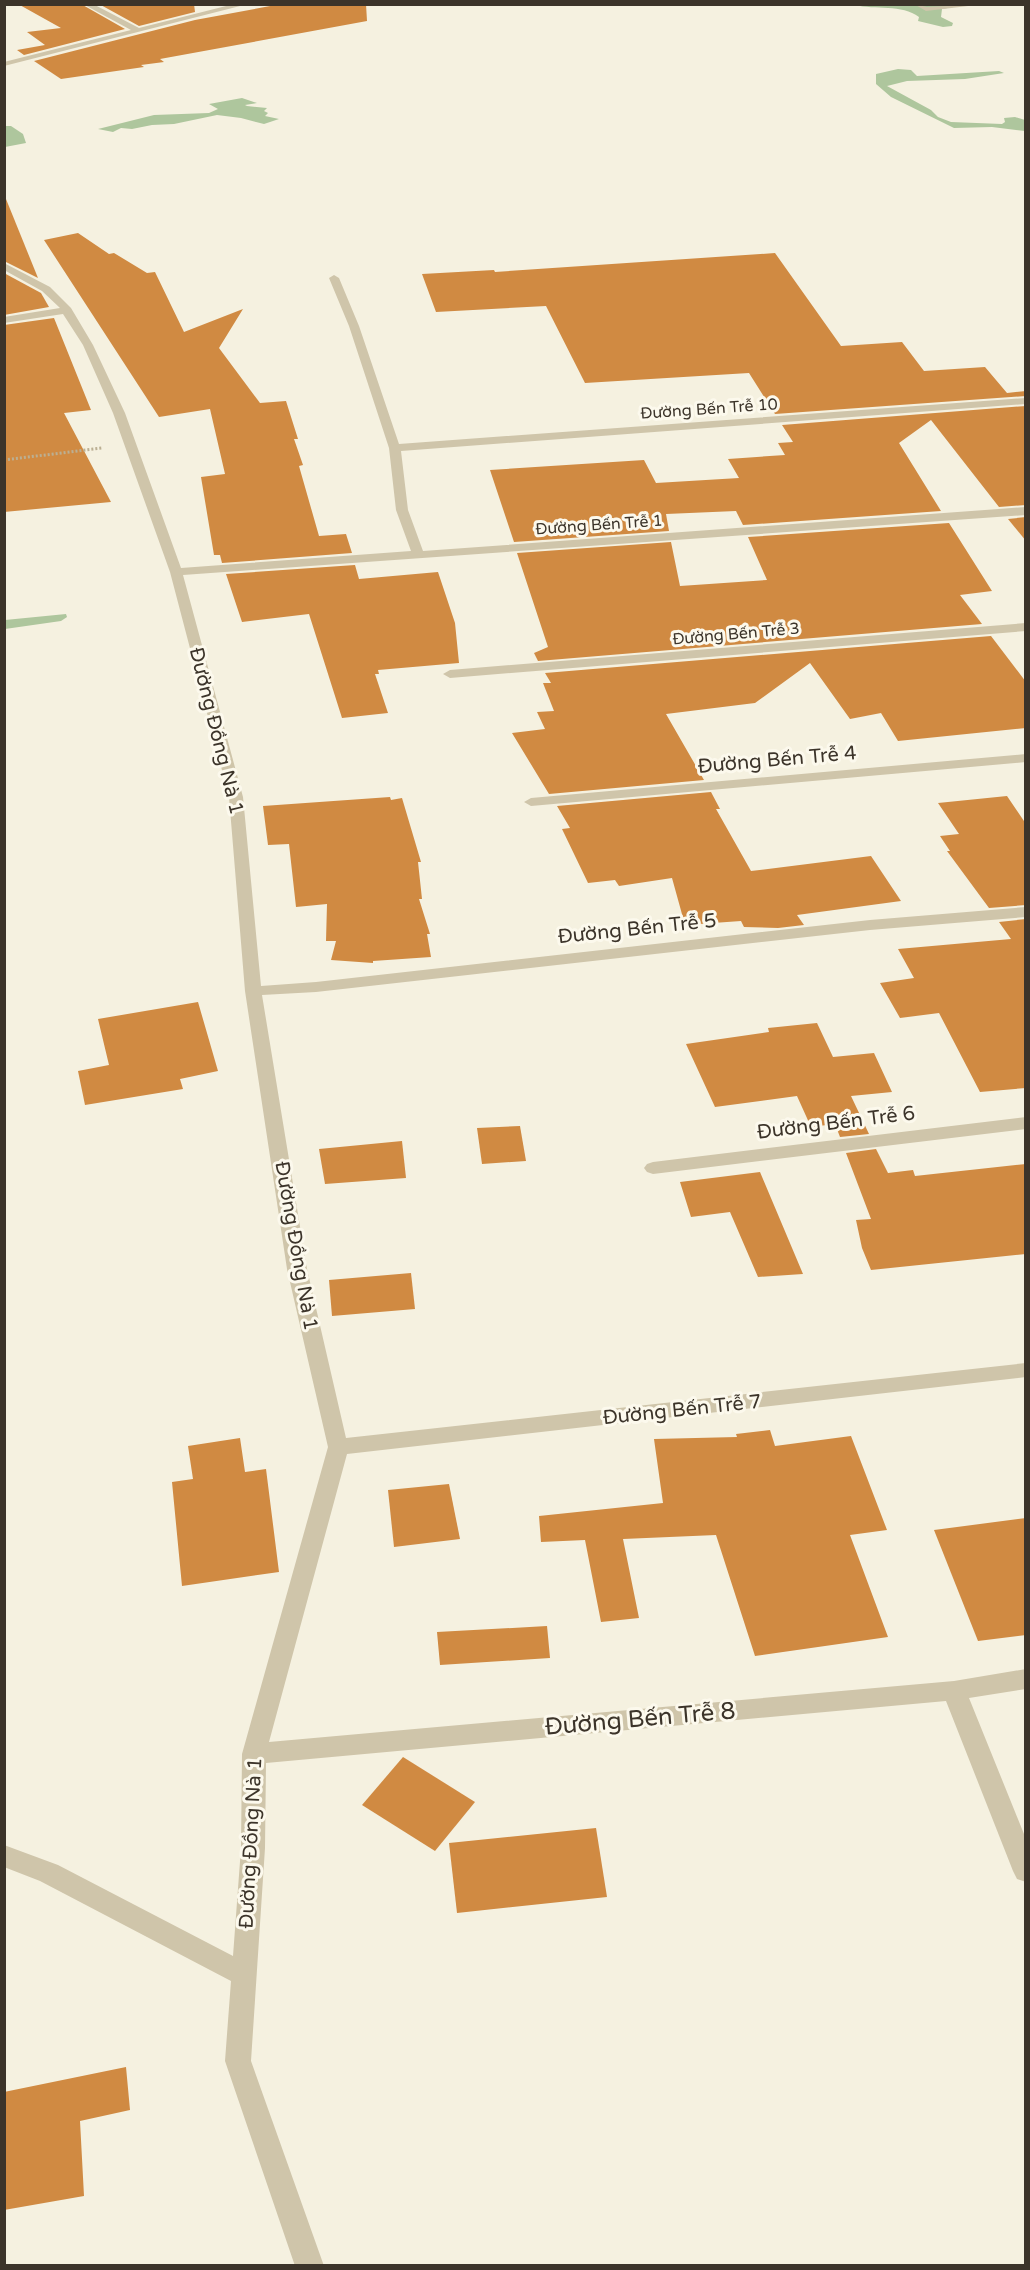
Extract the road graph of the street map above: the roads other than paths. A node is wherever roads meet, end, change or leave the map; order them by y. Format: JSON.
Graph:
{"nodes":[{"id":1,"x":86,"y":4,"type":"edge"},
{"id":2,"x":245,"y":4,"type":"edge"},
{"id":3,"x":918,"y":4,"type":"edge"},
{"id":4,"x":982,"y":4,"type":"edge"},
{"id":5,"x":137,"y":30,"type":"junction"},
{"id":6,"x":4,"y":64,"type":"edge"},
{"id":7,"x":4,"y":266,"type":"edge"},
{"id":8,"x":334,"y":278,"type":"dead end"},
{"id":9,"x":67,"y":310,"type":"junction"},
{"id":10,"x":4,"y":320,"type":"edge"},
{"id":11,"x":1026,"y":401,"type":"edge"},
{"id":12,"x":395,"y":448,"type":"junction"},
{"id":13,"x":1026,"y":511,"type":"edge"},
{"id":14,"x":418,"y":554,"type":"junction"},
{"id":15,"x":176,"y":572,"type":"junction"},
{"id":16,"x":1026,"y":627,"type":"edge"},
{"id":17,"x":450,"y":674,"type":"dead end"},
{"id":18,"x":1026,"y":758,"type":"edge"},
{"id":19,"x":531,"y":802,"type":"dead end"},
{"id":20,"x":1026,"y":912,"type":"edge"},
{"id":21,"x":253,"y":991,"type":"junction"},
{"id":22,"x":1026,"y":1123,"type":"edge"},
{"id":23,"x":652,"y":1168,"type":"dead end"},
{"id":24,"x":1026,"y":1370,"type":"edge"},
{"id":25,"x":338,"y":1448,"type":"junction"},
{"id":26,"x":1026,"y":1679,"type":"edge"},
{"id":27,"x":954,"y":1691,"type":"junction"},
{"id":28,"x":254,"y":1754,"type":"junction"},
{"id":29,"x":4,"y":1856,"type":"edge"},
{"id":30,"x":1026,"y":1871,"type":"edge"},
{"id":31,"x":244,"y":1975,"type":"junction"},
{"id":32,"x":310,"y":2265,"type":"edge"}],
"edges":[{"from":1,"to":5,"type":"street"},
{"from":2,"to":5,"type":"street"},
{"from":3,"to":4,"type":"street"},
{"from":5,"to":6,"type":"street"},
{"from":7,"to":9,"type":"street","name":"Đường Đồng Nà 1"},
{"from":8,"to":12,"type":"street"},
{"from":9,"to":10,"type":"street"},
{"from":9,"to":15,"type":"street","name":"Đường Đồng Nà 1"},
{"from":11,"to":12,"type":"street","name":"Đường Bến Trễ 10"},
{"from":12,"to":14,"type":"street"},
{"from":13,"to":14,"type":"street","name":"Đường Bến Trễ 1"},
{"from":14,"to":15,"type":"street","name":"Đường Bến Trễ 1"},
{"from":15,"to":21,"type":"street","name":"Đường Đồng Nà 1"},
{"from":16,"to":17,"type":"street","name":"Đường Bến Trễ 3"},
{"from":18,"to":19,"type":"street","name":"Đường Bến Trễ 4"},
{"from":20,"to":21,"type":"street","name":"Đường Bến Trễ 5"},
{"from":21,"to":25,"type":"street","name":"Đường Đồng Nà 1"},
{"from":22,"to":23,"type":"street","name":"Đường Bến Trễ 6"},
{"from":24,"to":25,"type":"street","name":"Đường Bến Trễ 7"},
{"from":25,"to":28,"type":"street","name":"Đường Đồng Nà 1"},
{"from":26,"to":27,"type":"street","name":"Đường Bến Trễ 8"},
{"from":27,"to":28,"type":"street","name":"Đường Bến Trễ 8"},
{"from":27,"to":30,"type":"street"},
{"from":28,"to":31,"type":"street","name":"Đường Đồng Nà 1"},
{"from":29,"to":31,"type":"street"},
{"from":31,"to":32,"type":"street","name":"Đường Đồng Nà 1"}]}
